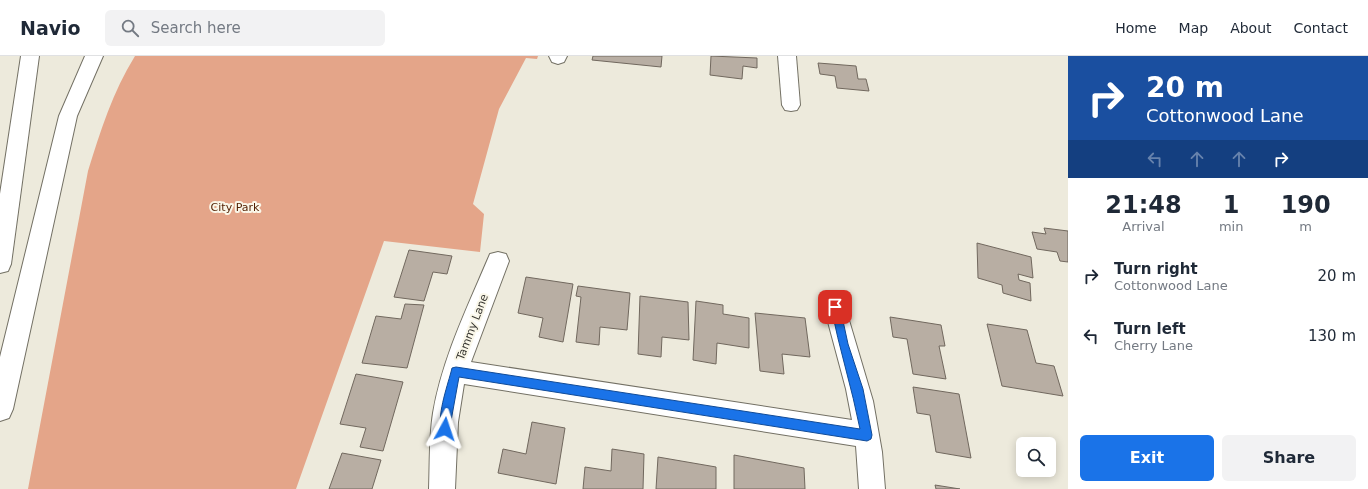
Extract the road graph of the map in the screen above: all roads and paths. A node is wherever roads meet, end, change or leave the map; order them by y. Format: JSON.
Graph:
{"nodes":[{"id":1,"x":30,"y":56,"type":"edge"},
{"id":2,"x":94,"y":56,"type":"edge"},
{"id":3,"x":787,"y":56,"type":"edge"},
{"id":4,"x":791,"y":105,"type":"dead end"},
{"id":5,"x":498,"y":261,"type":"dead end"},
{"id":6,"x":0,"y":264,"type":"edge"},
{"id":7,"x":835,"y":307,"type":"dead end"},
{"id":8,"x":456,"y":372,"type":"junction"},
{"id":9,"x":0,"y":408,"type":"edge"},
{"id":10,"x":867,"y":435,"type":"junction"},
{"id":11,"x":442,"y":489,"type":"edge"},
{"id":12,"x":872,"y":489,"type":"edge"}],
"edges":[{"from":1,"to":6,"type":"main road"},
{"from":2,"to":9,"type":"main road"},
{"from":3,"to":4,"type":"main road"},
{"from":5,"to":8,"type":"main road","name":"Tammy Lane"},
{"from":7,"to":10,"type":"main road"},
{"from":8,"to":10,"type":"main road"},
{"from":8,"to":11,"type":"main road","name":"Tammy Lane"},
{"from":10,"to":12,"type":"main road"}]}
